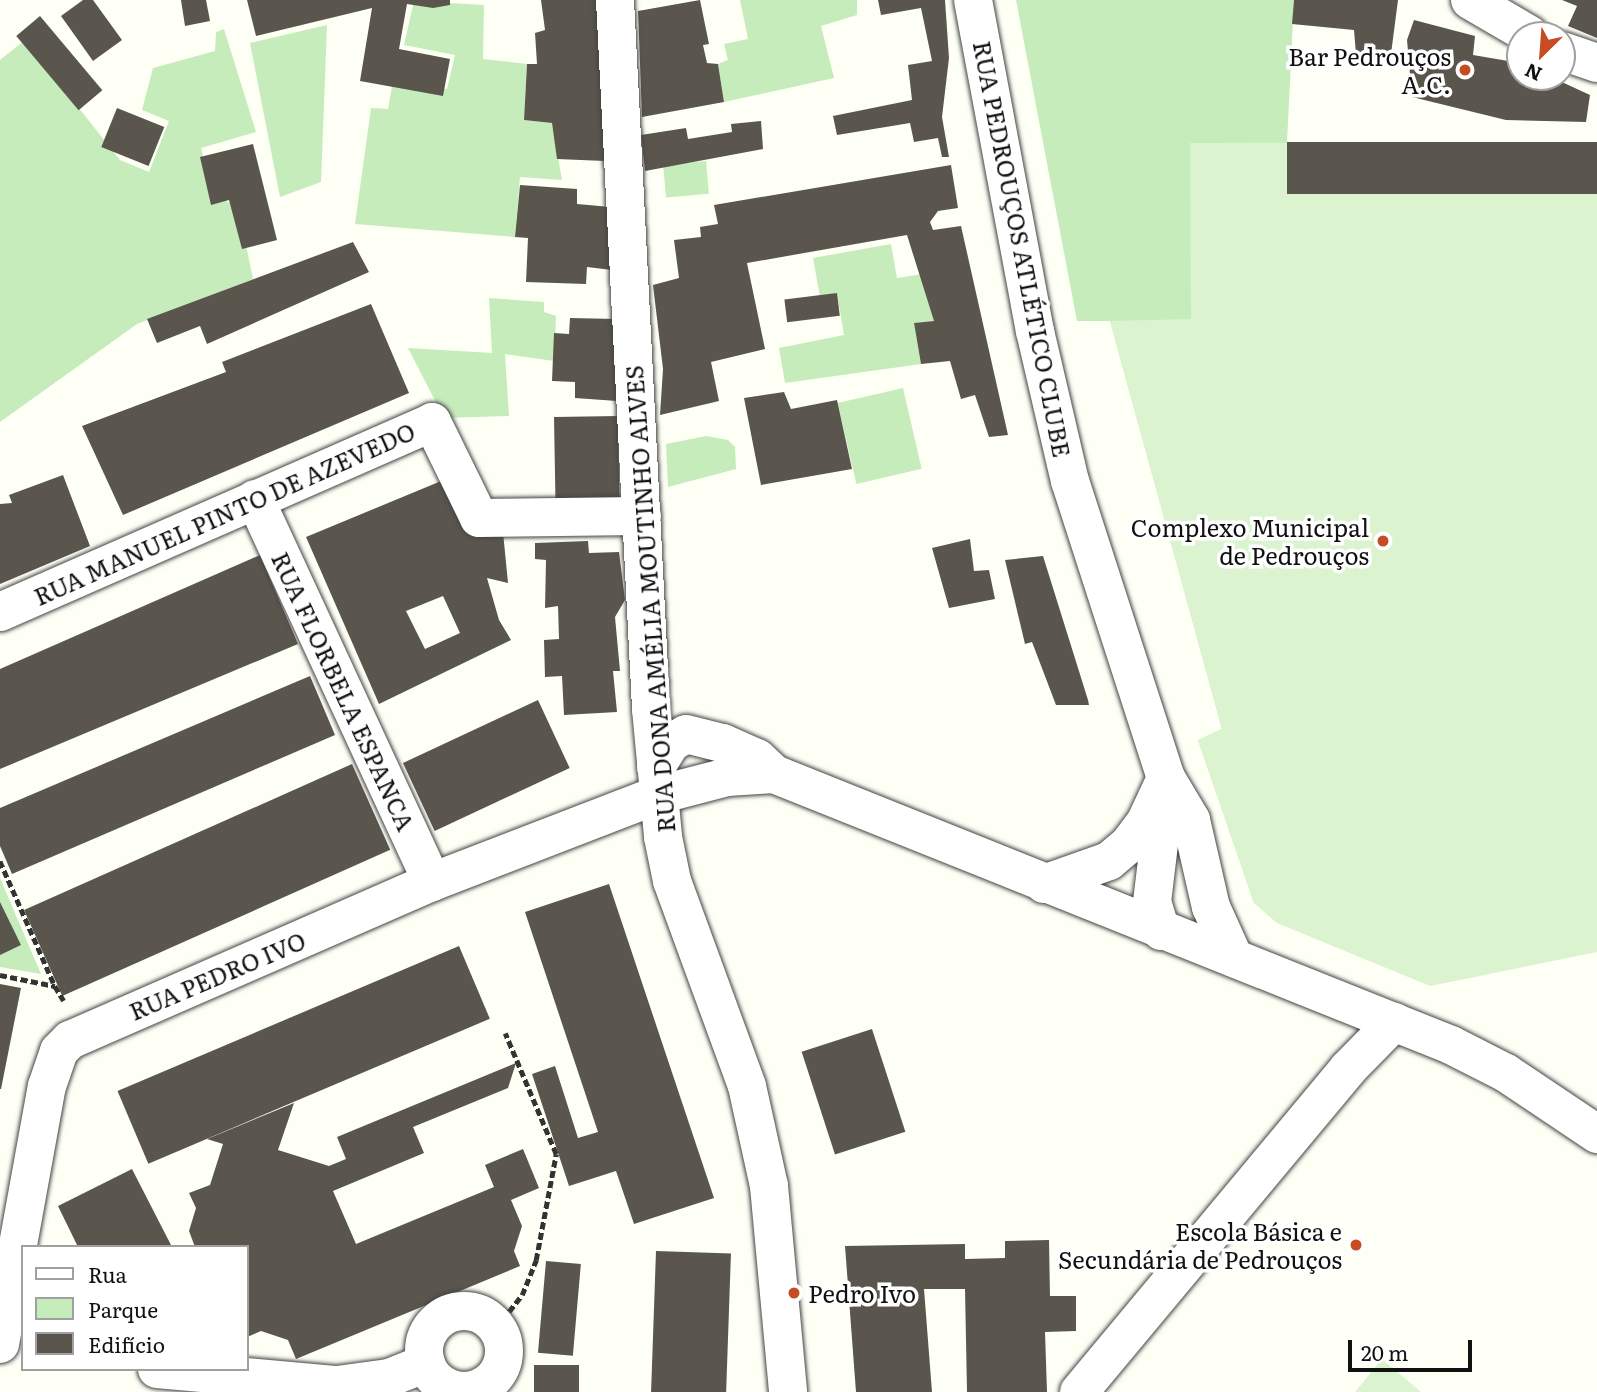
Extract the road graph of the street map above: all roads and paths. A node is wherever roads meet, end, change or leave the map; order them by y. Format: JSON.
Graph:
{"nodes":[{"id":1,"x":615,"y":0,"type":"edge"},
{"id":2,"x":973,"y":0,"type":"edge"},
{"id":3,"x":1470,"y":0,"type":"edge"},
{"id":4,"x":1506,"y":21,"type":"edge"},
{"id":5,"x":1576,"y":56,"type":"edge"},
{"id":6,"x":1597,"y":63,"type":"edge"},
{"id":7,"x":255,"y":499,"type":"junction"},
{"id":8,"x":642,"y":516,"type":"junction"},
{"id":9,"x":0,"y":612,"type":"edge"},
{"id":10,"x":774,"y":774,"type":"junction"},
{"id":11,"x":1166,"y":778,"type":"junction"},
{"id":12,"x":657,"y":781,"type":"junction"},
{"id":13,"x":0,"y":861,"type":"edge"},
{"id":14,"x":432,"y":882,"type":"junction"},
{"id":15,"x":1044,"y":884,"type":"junction"},
{"id":16,"x":1161,"y":931,"type":"junction"},
{"id":17,"x":1234,"y":958,"type":"junction"},
{"id":18,"x":0,"y":975,"type":"edge"},
{"id":19,"x":55,"y":986,"type":"junction"},
{"id":20,"x":1394,"y":1022,"type":"junction"},
{"id":21,"x":83,"y":1031,"type":"junction"},
{"id":22,"x":505,"y":1033,"type":"dead end"},
{"id":23,"x":1597,"y":1134,"type":"edge"},
{"id":24,"x":9,"y":1241,"type":"edge"},
{"id":25,"x":496,"y":1328,"type":"junction"},
{"id":26,"x":0,"y":1344,"type":"edge"},
{"id":27,"x":0,"y":1356,"type":"edge"},
{"id":28,"x":21,"y":1357,"type":"edge"},
{"id":29,"x":426,"y":1363,"type":"junction"},
{"id":30,"x":180,"y":1371,"type":"edge"},
{"id":31,"x":788,"y":1392,"type":"edge"},
{"id":32,"x":1079,"y":1392,"type":"edge"}],
"edges":[{"from":1,"to":8,"type":"street","name":"RUA DONA AMÉLIA MOUTINHO ALVES"},
{"from":2,"to":11,"type":"street","name":"RUA PEDROUÇOS ATLÉTICO CLUBE"},
{"from":3,"to":4,"type":"street"},
{"from":5,"to":6,"type":"street"},
{"from":7,"to":8,"type":"street","name":"RUA MANUEL PINTO DE AZEVEDO"},
{"from":7,"to":9,"type":"street","name":"RUA MANUEL PINTO DE AZEVEDO"},
{"from":7,"to":14,"type":"street","name":"RUA FLORBELA ESPANCA"},
{"from":8,"to":12,"type":"street","name":"RUA DONA AMÉLIA MOUTINHO ALVES"},
{"from":10,"to":12,"type":"street","name":"RUA PEDRO IVO"},
{"from":10,"to":12,"type":"street"},
{"from":10,"to":15,"type":"street"},
{"from":11,"to":15,"type":"street"},
{"from":11,"to":16,"type":"street","name":"RUA PEDROUÇOS ATLÉTICO CLUBE"},
{"from":11,"to":17,"type":"street","name":"RUA PEDROUÇOS ATLÉTICO CLUBE"},
{"from":12,"to":14,"type":"street","name":"RUA PEDRO IVO"},
{"from":12,"to":31,"type":"street","name":"RUA DONA AMÉLIA MOUTINHO ALVES"},
{"from":13,"to":19,"type":"path"},
{"from":14,"to":21,"type":"street","name":"RUA PEDRO IVO"},
{"from":15,"to":16,"type":"street"},
{"from":16,"to":17,"type":"street"},
{"from":17,"to":20,"type":"street"},
{"from":18,"to":19,"type":"path"},
{"from":19,"to":21,"type":"path"},
{"from":20,"to":23,"type":"street"},
{"from":20,"to":32,"type":"street"},
{"from":21,"to":24,"type":"street","name":"RUA PEDRO IVO"},
{"from":22,"to":25,"type":"path"},
{"from":24,"to":26,"type":"street","name":"RUA PEDRO IVO"},
{"from":25,"to":29,"type":"street"},
{"from":25,"to":29,"type":"street"},
{"from":27,"to":28,"type":"street"},
{"from":29,"to":30,"type":"street"}]}
